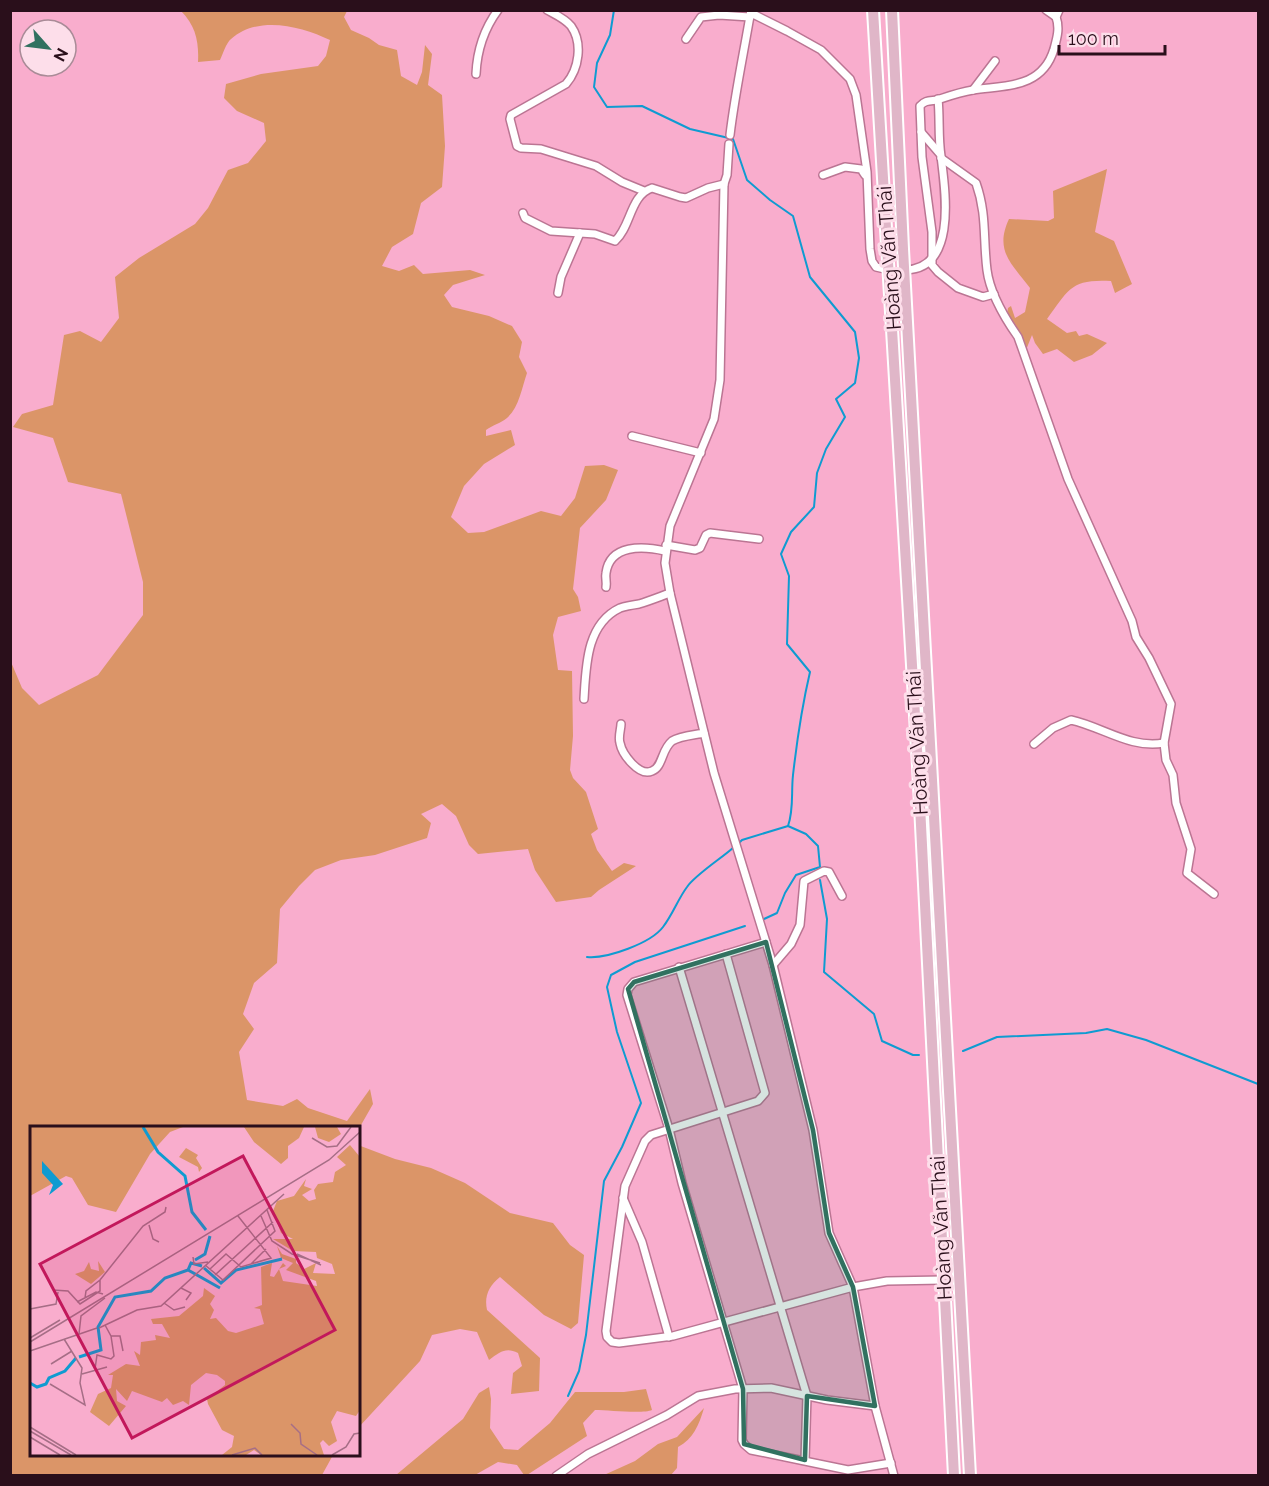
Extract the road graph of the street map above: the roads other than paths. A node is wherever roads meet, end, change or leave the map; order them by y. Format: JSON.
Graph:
{"nodes":[{"id":1,"x":498,"y":10,"type":"edge"},
{"id":2,"x":547,"y":10,"type":"edge"},
{"id":3,"x":873,"y":10,"type":"edge"},
{"id":4,"x":892,"y":10,"type":"edge"},
{"id":5,"x":1046,"y":10,"type":"edge"},
{"id":6,"x":751,"y":14,"type":"edge"},
{"id":7,"x":1058,"y":14,"type":"edge"},
{"id":8,"x":686,"y":39,"type":"dead end"},
{"id":9,"x":995,"y":61,"type":"dead end"},
{"id":10,"x":476,"y":74,"type":"dead end"},
{"id":11,"x":973,"y":90,"type":"junction"},
{"id":12,"x":938,"y":99,"type":"junction"},
{"id":13,"x":921,"y":132,"type":"junction"},
{"id":14,"x":730,"y":135,"type":"dead end"},
{"id":15,"x":729,"y":144,"type":"dead end"},
{"id":16,"x":941,"y":156,"type":"junction"},
{"id":17,"x":823,"y":176,"type":"dead end"},
{"id":18,"x":724,"y":184,"type":"junction"},
{"id":19,"x":868,"y":189,"type":"junction"},
{"id":20,"x":644,"y":191,"type":"junction"},
{"id":21,"x":523,"y":213,"type":"dead end"},
{"id":22,"x":580,"y":233,"type":"junction"},
{"id":23,"x":934,"y":257,"type":"junction"},
{"id":24,"x":889,"y":270,"type":"junction"},
{"id":25,"x":905,"y":270,"type":"junction"},
{"id":26,"x":558,"y":293,"type":"dead end"},
{"id":27,"x":994,"y":294,"type":"junction"},
{"id":28,"x":632,"y":436,"type":"dead end"},
{"id":29,"x":701,"y":453,"type":"junction"},
{"id":30,"x":759,"y":539,"type":"dead end"},
{"id":31,"x":666,"y":548,"type":"junction"},
{"id":32,"x":606,"y":587,"type":"dead end"},
{"id":33,"x":670,"y":593,"type":"junction"},
{"id":34,"x":584,"y":699,"type":"dead end"},
{"id":35,"x":621,"y":724,"type":"dead end"},
{"id":36,"x":704,"y":733,"type":"junction"},
{"id":37,"x":1164,"y":743,"type":"junction"},
{"id":38,"x":1034,"y":744,"type":"dead end"},
{"id":39,"x":1214,"y":894,"type":"dead end"},
{"id":40,"x":842,"y":896,"type":"dead end"},
{"id":41,"x":766,"y":942,"type":"junction"},
{"id":42,"x":726,"y":954,"type":"junction"},
{"id":43,"x":773,"y":965,"type":"junction"},
{"id":44,"x":679,"y":967,"type":"junction"},
{"id":45,"x":723,"y":1112,"type":"junction"},
{"id":46,"x":669,"y":1129,"type":"junction"},
{"id":47,"x":623,"y":1198,"type":"junction"},
{"id":48,"x":958,"y":1279,"type":"junction"},
{"id":49,"x":943,"y":1280,"type":"junction"},
{"id":50,"x":853,"y":1287,"type":"junction"},
{"id":51,"x":782,"y":1306,"type":"junction"},
{"id":52,"x":724,"y":1321,"type":"junction"},
{"id":53,"x":669,"y":1337,"type":"junction"},
{"id":54,"x":743,"y":1389,"type":"junction"},
{"id":55,"x":807,"y":1396,"type":"junction"},
{"id":56,"x":875,"y":1406,"type":"junction"},
{"id":57,"x":805,"y":1460,"type":"junction"},
{"id":58,"x":891,"y":1463,"type":"junction"},
{"id":59,"x":560,"y":1474,"type":"edge"},
{"id":60,"x":894,"y":1476,"type":"edge"},
{"id":61,"x":954,"y":1476,"type":"edge"},
{"id":62,"x":970,"y":1476,"type":"edge"}],
"edges":[{"from":1,"to":10,"type":"street"},
{"from":2,"to":20,"type":"street"},
{"from":3,"to":24,"type":"main road","name":"Hoàng Văn Thái"},
{"from":4,"to":25,"type":"main road","name":"Hoàng Văn Thái"},
{"from":5,"to":7,"type":"street"},
{"from":6,"to":8,"type":"street"},
{"from":6,"to":14,"type":"street"},
{"from":6,"to":19,"type":"street"},
{"from":7,"to":11,"type":"street"},
{"from":9,"to":11,"type":"street"},
{"from":11,"to":12,"type":"street"},
{"from":12,"to":13,"type":"street"},
{"from":12,"to":16,"type":"street"},
{"from":13,"to":16,"type":"street"},
{"from":13,"to":23,"type":"street"},
{"from":15,"to":18,"type":"street"},
{"from":16,"to":23,"type":"street"},
{"from":16,"to":27,"type":"street"},
{"from":17,"to":19,"type":"street"},
{"from":18,"to":20,"type":"street"},
{"from":18,"to":29,"type":"street"},
{"from":19,"to":24,"type":"street"},
{"from":20,"to":22,"type":"street"},
{"from":21,"to":22,"type":"street"},
{"from":22,"to":26,"type":"street"},
{"from":23,"to":25,"type":"street"},
{"from":23,"to":27,"type":"street"},
{"from":24,"to":25,"type":"main road"},
{"from":24,"to":49,"type":"main road","name":"Hoàng Văn Thái"},
{"from":25,"to":48,"type":"main road","name":"Hoàng Văn Thái"},
{"from":27,"to":37,"type":"street"},
{"from":28,"to":29,"type":"street"},
{"from":29,"to":31,"type":"street"},
{"from":30,"to":31,"type":"street"},
{"from":31,"to":32,"type":"street"},
{"from":31,"to":33,"type":"street"},
{"from":33,"to":34,"type":"street"},
{"from":33,"to":36,"type":"street"},
{"from":35,"to":36,"type":"street"},
{"from":36,"to":41,"type":"street"},
{"from":37,"to":38,"type":"street"},
{"from":37,"to":39,"type":"street"},
{"from":40,"to":43,"type":"street"},
{"from":41,"to":42,"type":"street"},
{"from":41,"to":43,"type":"street"},
{"from":42,"to":44,"type":"street"},
{"from":42,"to":45,"type":"street"},
{"from":43,"to":50,"type":"street"},
{"from":44,"to":45,"type":"street"},
{"from":44,"to":46,"type":"street"},
{"from":45,"to":46,"type":"street"},
{"from":45,"to":51,"type":"street"},
{"from":46,"to":47,"type":"street"},
{"from":46,"to":52,"type":"street"},
{"from":47,"to":53,"type":"street"},
{"from":47,"to":53,"type":"street"},
{"from":48,"to":49,"type":"main road"},
{"from":48,"to":62,"type":"main road","name":"Hoàng Văn Thái"},
{"from":49,"to":50,"type":"street"},
{"from":49,"to":61,"type":"main road","name":"Hoàng Văn Thái"},
{"from":50,"to":51,"type":"street"},
{"from":50,"to":56,"type":"street"},
{"from":51,"to":52,"type":"street"},
{"from":51,"to":55,"type":"street"},
{"from":52,"to":53,"type":"street"},
{"from":52,"to":54,"type":"street"},
{"from":54,"to":55,"type":"street"},
{"from":54,"to":57,"type":"street"},
{"from":54,"to":59,"type":"street"},
{"from":55,"to":56,"type":"street"},
{"from":55,"to":57,"type":"street"},
{"from":56,"to":58,"type":"street"},
{"from":57,"to":58,"type":"street"},
{"from":58,"to":60,"type":"street"}]}
